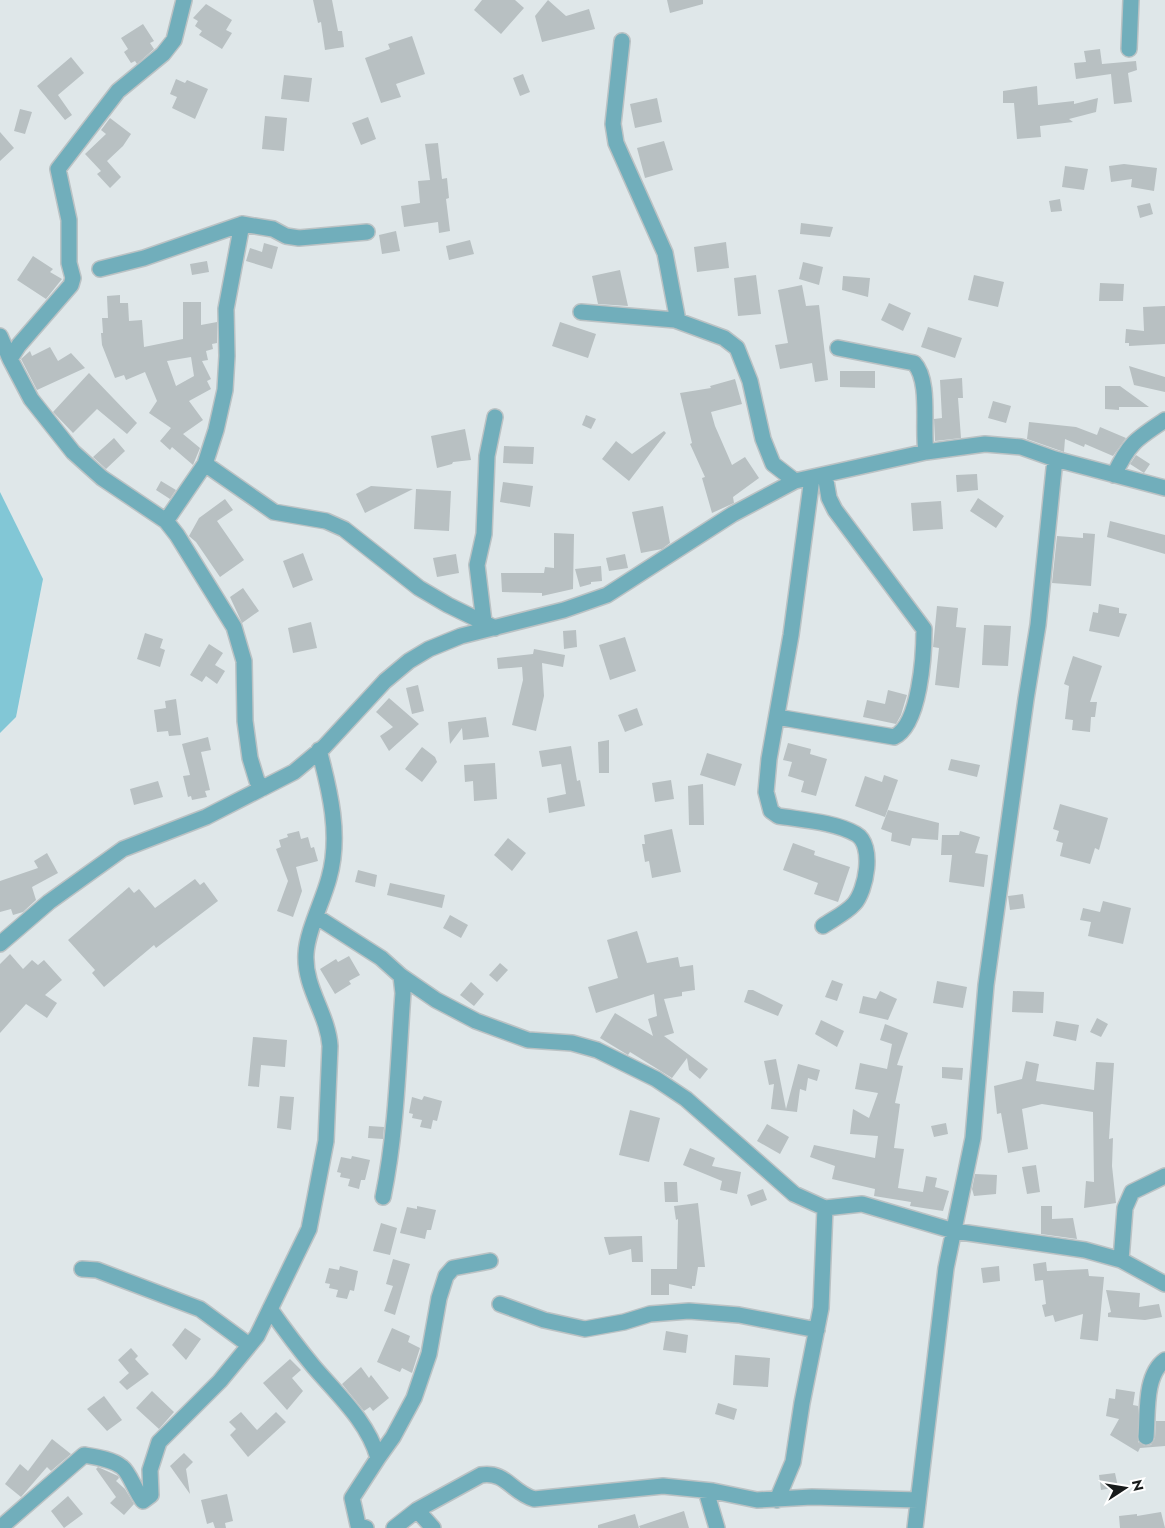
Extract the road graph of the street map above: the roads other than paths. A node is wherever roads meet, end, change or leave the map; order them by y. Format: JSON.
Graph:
{"nodes":[{"id":1,"x":184,"y":0,"type":"edge"},
{"id":2,"x":1131,"y":0,"type":"edge"},
{"id":3,"x":622,"y":41,"type":"dead end"},
{"id":4,"x":1129,"y":49,"type":"dead end"},
{"id":5,"x":242,"y":224,"type":"junction"},
{"id":6,"x":367,"y":232,"type":"dead end"},
{"id":7,"x":100,"y":269,"type":"dead end"},
{"id":8,"x":581,"y":312,"type":"dead end"},
{"id":9,"x":678,"y":321,"type":"junction"},
{"id":10,"x":0,"y":336,"type":"edge"},
{"id":11,"x":838,"y":348,"type":"dead end"},
{"id":12,"x":10,"y":359,"type":"junction"},
{"id":13,"x":495,"y":417,"type":"dead end"},
{"id":14,"x":1165,"y":420,"type":"edge"},
{"id":15,"x":926,"y":452,"type":"junction"},
{"id":16,"x":1055,"y":459,"type":"junction"},
{"id":17,"x":205,"y":464,"type":"junction"},
{"id":18,"x":1114,"y":474,"type":"junction"},
{"id":19,"x":819,"y":477,"type":"junction"},
{"id":20,"x":795,"y":481,"type":"junction"},
{"id":21,"x":1165,"y":488,"type":"edge"},
{"id":22,"x":166,"y":521,"type":"junction"},
{"id":23,"x":489,"y":625,"type":"junction"},
{"id":24,"x":778,"y":717,"type":"junction"},
{"id":25,"x":320,"y":750,"type":"junction"},
{"id":26,"x":263,"y":788,"type":"junction"},
{"id":27,"x":317,"y":918,"type":"junction"},
{"id":28,"x":823,"y":926,"type":"dead end"},
{"id":29,"x":0,"y":944,"type":"edge"},
{"id":30,"x":401,"y":976,"type":"junction"},
{"id":31,"x":1165,"y":1176,"type":"edge"},
{"id":32,"x":383,"y":1197,"type":"dead end"},
{"id":33,"x":826,"y":1208,"type":"junction"},
{"id":34,"x":954,"y":1231,"type":"junction"},
{"id":35,"x":1121,"y":1260,"type":"junction"},
{"id":36,"x":490,"y":1261,"type":"dead end"},
{"id":37,"x":82,"y":1269,"type":"dead end"},
{"id":38,"x":1165,"y":1284,"type":"edge"},
{"id":39,"x":500,"y":1304,"type":"dead end"},
{"id":40,"x":270,"y":1309,"type":"junction"},
{"id":41,"x":817,"y":1330,"type":"junction"},
{"id":42,"x":249,"y":1345,"type":"junction"},
{"id":43,"x":1165,"y":1360,"type":"edge"},
{"id":44,"x":1146,"y":1437,"type":"dead end"},
{"id":45,"x":378,"y":1458,"type":"junction"},
{"id":46,"x":706,"y":1490,"type":"junction"},
{"id":47,"x":778,"y":1500,"type":"junction"},
{"id":48,"x":918,"y":1500,"type":"junction"},
{"id":49,"x":417,"y":1510,"type":"junction"},
{"id":50,"x":0,"y":1528,"type":"edge"},
{"id":51,"x":366,"y":1528,"type":"edge"},
{"id":52,"x":394,"y":1528,"type":"edge"},
{"id":53,"x":433,"y":1528,"type":"edge"},
{"id":54,"x":717,"y":1528,"type":"edge"},
{"id":55,"x":915,"y":1528,"type":"edge"}],
"edges":[{"from":1,"to":12,"type":"street"},
{"from":2,"to":4,"type":"street"},
{"from":3,"to":9,"type":"street"},
{"from":5,"to":6,"type":"street"},
{"from":5,"to":7,"type":"street"},
{"from":5,"to":17,"type":"street"},
{"from":8,"to":9,"type":"street"},
{"from":9,"to":20,"type":"street"},
{"from":10,"to":12,"type":"street"},
{"from":11,"to":15,"type":"street"},
{"from":12,"to":22,"type":"street"},
{"from":13,"to":23,"type":"street"},
{"from":14,"to":18,"type":"street"},
{"from":15,"to":16,"type":"street"},
{"from":15,"to":19,"type":"street"},
{"from":16,"to":18,"type":"street"},
{"from":16,"to":34,"type":"street"},
{"from":17,"to":22,"type":"street"},
{"from":17,"to":23,"type":"street"},
{"from":18,"to":21,"type":"street"},
{"from":19,"to":20,"type":"street"},
{"from":19,"to":24,"type":"street"},
{"from":19,"to":24,"type":"street"},
{"from":20,"to":23,"type":"street"},
{"from":22,"to":26,"type":"street"},
{"from":23,"to":25,"type":"street"},
{"from":24,"to":28,"type":"street"},
{"from":25,"to":26,"type":"street"},
{"from":25,"to":27,"type":"street"},
{"from":26,"to":29,"type":"street"},
{"from":27,"to":30,"type":"street"},
{"from":27,"to":40,"type":"street"},
{"from":30,"to":32,"type":"street"},
{"from":30,"to":33,"type":"street"},
{"from":31,"to":35,"type":"street"},
{"from":33,"to":34,"type":"street"},
{"from":33,"to":41,"type":"street"},
{"from":34,"to":35,"type":"street"},
{"from":34,"to":48,"type":"street"},
{"from":35,"to":38,"type":"street"},
{"from":36,"to":45,"type":"street"},
{"from":37,"to":42,"type":"street"},
{"from":39,"to":41,"type":"street"},
{"from":40,"to":42,"type":"street"},
{"from":40,"to":45,"type":"street"},
{"from":41,"to":47,"type":"street"},
{"from":42,"to":50,"type":"street"},
{"from":43,"to":44,"type":"street"},
{"from":45,"to":51,"type":"street"},
{"from":46,"to":47,"type":"street"},
{"from":46,"to":49,"type":"street"},
{"from":46,"to":54,"type":"street"},
{"from":47,"to":48,"type":"street"},
{"from":48,"to":55,"type":"street"},
{"from":49,"to":52,"type":"street"},
{"from":49,"to":53,"type":"street"}]}
